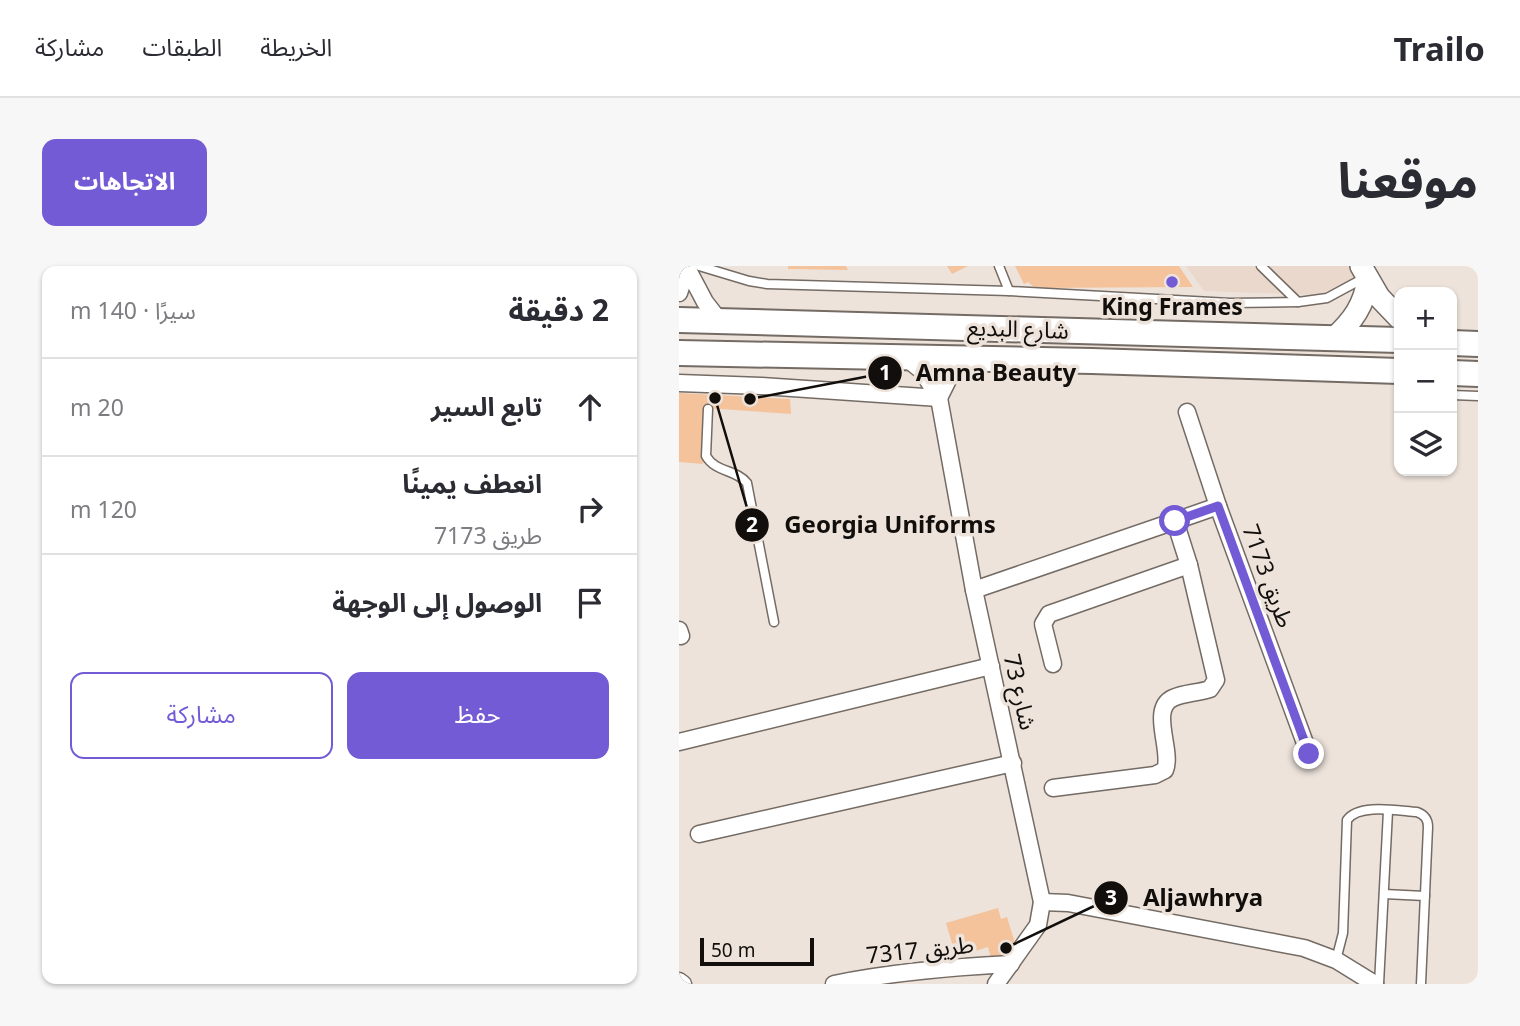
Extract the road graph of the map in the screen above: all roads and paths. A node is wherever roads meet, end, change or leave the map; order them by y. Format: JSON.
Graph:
{"nodes":[{"id":1,"x":685,"y":266,"type":"edge"},
{"id":2,"x":699,"y":266,"type":"edge"},
{"id":3,"x":999,"y":266,"type":"edge"},
{"id":4,"x":1261,"y":266,"type":"edge"},
{"id":5,"x":1365,"y":274,"type":"edge"},
{"id":6,"x":1009,"y":291,"type":"junction"},
{"id":7,"x":679,"y":293,"type":"edge"},
{"id":8,"x":1298,"y":302,"type":"junction"},
{"id":9,"x":1394,"y":313,"type":"edge"},
{"id":10,"x":679,"y":320,"type":"edge"},
{"id":11,"x":719,"y":320,"type":"junction"},
{"id":12,"x":1334,"y":338,"type":"junction"},
{"id":13,"x":1394,"y":340,"type":"edge"},
{"id":14,"x":1457,"y":342,"type":"edge"},
{"id":15,"x":1478,"y":344,"type":"edge"},
{"id":16,"x":679,"y":353,"type":"edge"},
{"id":17,"x":906,"y":357,"type":"junction"},
{"id":18,"x":967,"y":359,"type":"junction"},
{"id":19,"x":1394,"y":371,"type":"edge"},
{"id":20,"x":1457,"y":373,"type":"edge"},
{"id":21,"x":1478,"y":374,"type":"edge"},
{"id":22,"x":679,"y":383,"type":"edge"},
{"id":23,"x":1457,"y":395,"type":"edge"},
{"id":24,"x":1478,"y":396,"type":"edge"},
{"id":25,"x":939,"y":398,"type":"junction"},
{"id":26,"x":708,"y":409,"type":"dead end"},
{"id":27,"x":1188,"y":412,"type":"dead end"},
{"id":28,"x":1218,"y":506,"type":"junction"},
{"id":29,"x":1175,"y":521,"type":"junction"},
{"id":30,"x":1189,"y":565,"type":"junction"},
{"id":31,"x":974,"y":590,"type":"junction"},
{"id":32,"x":774,"y":622,"type":"dead end"},
{"id":33,"x":1053,"y":664,"type":"dead end"},
{"id":34,"x":991,"y":666,"type":"junction"},
{"id":35,"x":679,"y":742,"type":"edge"},
{"id":36,"x":1309,"y":754,"type":"dead end"},
{"id":37,"x":1013,"y":763,"type":"junction"},
{"id":38,"x":1053,"y":788,"type":"dead end"},
{"id":39,"x":1388,"y":811,"type":"junction"},
{"id":40,"x":699,"y":834,"type":"dead end"},
{"id":41,"x":1384,"y":894,"type":"junction"},
{"id":42,"x":1425,"y":896,"type":"junction"},
{"id":43,"x":1042,"y":902,"type":"junction"},
{"id":44,"x":1336,"y":960,"type":"junction"},
{"id":45,"x":1011,"y":964,"type":"junction"},
{"id":46,"x":834,"y":984,"type":"edge"},
{"id":47,"x":996,"y":984,"type":"edge"},
{"id":48,"x":1377,"y":984,"type":"edge"},
{"id":49,"x":1421,"y":984,"type":"edge"}],
"edges":[{"from":1,"to":7,"type":"street"},
{"from":1,"to":11,"type":"street"},
{"from":2,"to":6,"type":"lane"},
{"from":3,"to":6,"type":"lane"},
{"from":4,"to":8,"type":"lane"},
{"from":5,"to":8,"type":"lane"},
{"from":5,"to":9,"type":"street"},
{"from":5,"to":12,"type":"street"},
{"from":6,"to":8,"type":"lane"},
{"from":10,"to":11,"type":"main road","name":"شارع البديع"},
{"from":11,"to":12,"type":"main road","name":"شارع البديع"},
{"from":12,"to":13,"type":"main road","name":"شارع البديع"},
{"from":14,"to":15,"type":"main road"},
{"from":16,"to":17,"type":"main road","name":"شارع البديع"},
{"from":17,"to":18,"type":"main road","name":"شارع البديع"},
{"from":17,"to":25,"type":"street","name":"شارع 73"},
{"from":18,"to":19,"type":"main road","name":"شارع البديع"},
{"from":18,"to":25,"type":"street"},
{"from":20,"to":21,"type":"main road"},
{"from":22,"to":25,"type":"street"},
{"from":23,"to":24,"type":"lane"},
{"from":25,"to":31,"type":"street","name":"شارع 73"},
{"from":26,"to":32,"type":"lane"},
{"from":27,"to":28,"type":"street","name":"طريق 7173"},
{"from":28,"to":29,"type":"street"},
{"from":28,"to":36,"type":"street","name":"طريق 7173"},
{"from":29,"to":30,"type":"street"},
{"from":29,"to":31,"type":"street"},
{"from":30,"to":33,"type":"street"},
{"from":30,"to":38,"type":"street"},
{"from":31,"to":34,"type":"street","name":"شارع 73"},
{"from":34,"to":35,"type":"street"},
{"from":34,"to":37,"type":"street","name":"شارع 73"},
{"from":37,"to":40,"type":"street"},
{"from":37,"to":43,"type":"street","name":"شارع 73"},
{"from":39,"to":41,"type":"lane"},
{"from":39,"to":42,"type":"lane"},
{"from":39,"to":44,"type":"lane"},
{"from":41,"to":42,"type":"lane"},
{"from":41,"to":48,"type":"lane"},
{"from":42,"to":49,"type":"lane"},
{"from":43,"to":44,"type":"street"},
{"from":43,"to":45,"type":"street","name":"شارع 73"},
{"from":44,"to":48,"type":"street"},
{"from":45,"to":46,"type":"street","name":"طريق 7317"},
{"from":45,"to":47,"type":"street","name":"شارع 73"}]}
